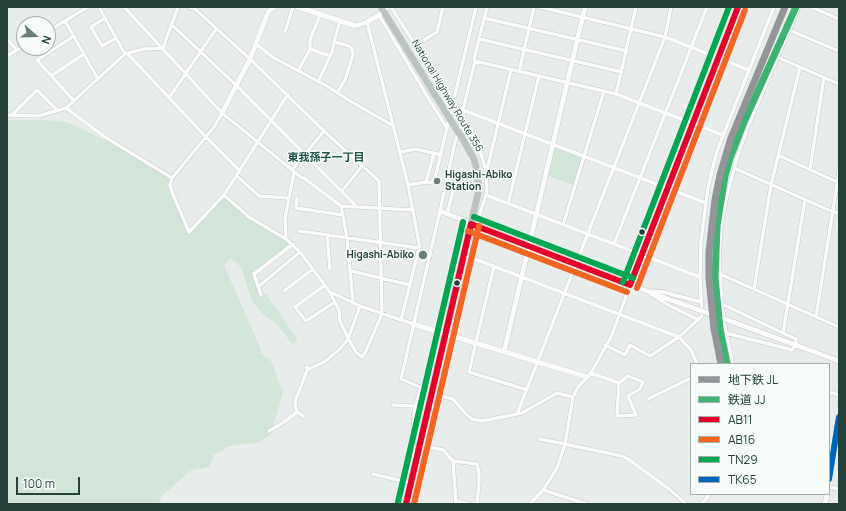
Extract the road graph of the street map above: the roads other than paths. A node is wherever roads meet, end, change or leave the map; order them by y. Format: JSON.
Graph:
{"nodes":[{"id":1,"x":88,"y":7,"type":"edge"},
{"id":2,"x":99,"y":7,"type":"edge"},
{"id":3,"x":124,"y":7,"type":"edge"},
{"id":4,"x":178,"y":7,"type":"edge"},
{"id":5,"x":189,"y":7,"type":"edge"},
{"id":6,"x":275,"y":7,"type":"edge"},
{"id":7,"x":293,"y":7,"type":"edge"},
{"id":8,"x":298,"y":7,"type":"edge"},
{"id":9,"x":391,"y":7,"type":"edge"},
{"id":10,"x":442,"y":7,"type":"edge"},
{"id":11,"x":476,"y":7,"type":"edge"},
{"id":12,"x":487,"y":7,"type":"edge"},
{"id":13,"x":534,"y":7,"type":"edge"},
{"id":14,"x":540,"y":7,"type":"edge"},
{"id":15,"x":585,"y":7,"type":"edge"},
{"id":16,"x":636,"y":7,"type":"edge"},
{"id":17,"x":671,"y":7,"type":"edge"},
{"id":18,"x":707,"y":7,"type":"edge"},
{"id":19,"x":738,"y":7,"type":"edge"},
{"id":20,"x":774,"y":7,"type":"edge"},
{"id":21,"x":799,"y":7,"type":"edge"},
{"id":22,"x":811,"y":7,"type":"edge"},
{"id":23,"x":383,"y":10,"type":"edge"},
{"id":24,"x":320,"y":14,"type":"junction"},
{"id":25,"x":583,"y":17,"type":"junction"},
{"id":26,"x":105,"y":18,"type":"junction"},
{"id":27,"x":484,"y":18,"type":"junction"},
{"id":28,"x":839,"y":19,"type":"edge"},
{"id":29,"x":65,"y":21,"type":"junction"},
{"id":30,"x":340,"y":21,"type":"junction"},
{"id":31,"x":367,"y":22,"type":"junction"},
{"id":32,"x":171,"y":24,"type":"junction"},
{"id":33,"x":56,"y":26,"type":"edge"},
{"id":34,"x":530,"y":28,"type":"junction"},
{"id":35,"x":216,"y":29,"type":"junction"},
{"id":36,"x":632,"y":29,"type":"junction"},
{"id":37,"x":789,"y":30,"type":"junction"},
{"id":38,"x":284,"y":32,"type":"dead end"},
{"id":39,"x":74,"y":36,"type":"junction"},
{"id":40,"x":665,"y":37,"type":"junction"},
{"id":41,"x":116,"y":38,"type":"junction"},
{"id":42,"x":7,"y":39,"type":"edge"},
{"id":43,"x":479,"y":39,"type":"junction"},
{"id":44,"x":578,"y":39,"type":"junction"},
{"id":45,"x":334,"y":42,"type":"junction"},
{"id":46,"x":256,"y":44,"type":"junction"},
{"id":47,"x":416,"y":45,"type":"junction"},
{"id":48,"x":163,"y":48,"type":"junction"},
{"id":49,"x":691,"y":48,"type":"junction"},
{"id":50,"x":16,"y":49,"type":"edge"},
{"id":51,"x":310,"y":49,"type":"junction"},
{"id":52,"x":524,"y":50,"type":"junction"},
{"id":53,"x":16,"y":51,"type":"edge"},
{"id":54,"x":627,"y":51,"type":"junction"},
{"id":55,"x":839,"y":51,"type":"edge"},
{"id":56,"x":200,"y":52,"type":"junction"},
{"id":57,"x":126,"y":53,"type":"junction"},
{"id":58,"x":84,"y":54,"type":"junction"},
{"id":59,"x":7,"y":56,"type":"edge"},
{"id":60,"x":330,"y":56,"type":"junction"},
{"id":61,"x":777,"y":57,"type":"junction"},
{"id":62,"x":718,"y":58,"type":"junction"},
{"id":63,"x":250,"y":59,"type":"junction"},
{"id":64,"x":475,"y":61,"type":"junction"},
{"id":65,"x":573,"y":61,"type":"junction"},
{"id":66,"x":800,"y":67,"type":"junction"},
{"id":67,"x":511,"y":70,"type":"junction"},
{"id":68,"x":749,"y":70,"type":"junction"},
{"id":69,"x":298,"y":71,"type":"junction"},
{"id":70,"x":519,"y":72,"type":"junction"},
{"id":71,"x":622,"y":72,"type":"junction"},
{"id":72,"x":185,"y":74,"type":"junction"},
{"id":73,"x":51,"y":76,"type":"junction"},
{"id":74,"x":539,"y":76,"type":"junction"},
{"id":75,"x":824,"y":77,"type":"junction"},
{"id":76,"x":98,"y":79,"type":"junction"},
{"id":77,"x":318,"y":82,"type":"junction"},
{"id":78,"x":568,"y":83,"type":"junction"},
{"id":79,"x":839,"y":84,"type":"edge"},
{"id":80,"x":237,"y":86,"type":"junction"},
{"id":81,"x":604,"y":91,"type":"junction"},
{"id":82,"x":337,"y":93,"type":"junction"},
{"id":83,"x":288,"y":94,"type":"junction"},
{"id":84,"x":616,"y":94,"type":"junction"},
{"id":85,"x":169,"y":98,"type":"junction"},
{"id":86,"x":74,"y":101,"type":"junction"},
{"id":87,"x":453,"y":103,"type":"junction"},
{"id":88,"x":639,"y":103,"type":"junction"},
{"id":89,"x":66,"y":108,"type":"junction"},
{"id":90,"x":57,"y":110,"type":"junction"},
{"id":91,"x":463,"y":110,"type":"junction"},
{"id":92,"x":222,"y":113,"type":"junction"},
{"id":93,"x":666,"y":113,"type":"junction"},
{"id":94,"x":9,"y":115,"type":"edge"},
{"id":95,"x":463,"y":119,"type":"junction"},
{"id":96,"x":272,"y":121,"type":"junction"},
{"id":97,"x":693,"y":123,"type":"junction"},
{"id":98,"x":498,"y":124,"type":"junction"},
{"id":99,"x":392,"y":125,"type":"junction"},
{"id":100,"x":447,"y":128,"type":"junction"},
{"id":101,"x":324,"y":131,"type":"junction"},
{"id":102,"x":525,"y":134,"type":"junction"},
{"id":103,"x":723,"y":135,"type":"junction"},
{"id":104,"x":206,"y":137,"type":"junction"},
{"id":105,"x":258,"y":142,"type":"junction"},
{"id":106,"x":553,"y":145,"type":"junction"},
{"id":107,"x":400,"y":152,"type":"junction"},
{"id":108,"x":434,"y":154,"type":"junction"},
{"id":109,"x":305,"y":155,"type":"junction"},
{"id":110,"x":441,"y":155,"type":"junction"},
{"id":111,"x":778,"y":155,"type":"junction"},
{"id":112,"x":584,"y":157,"type":"junction"},
{"id":113,"x":362,"y":166,"type":"junction"},
{"id":114,"x":734,"y":168,"type":"junction"},
{"id":115,"x":614,"y":169,"type":"junction"},
{"id":116,"x":810,"y":169,"type":"junction"},
{"id":117,"x":240,"y":171,"type":"junction"},
{"id":118,"x":293,"y":171,"type":"junction"},
{"id":119,"x":486,"y":171,"type":"junction"},
{"id":120,"x":839,"y":172,"type":"edge"},
{"id":121,"x":237,"y":176,"type":"junction"},
{"id":122,"x":172,"y":178,"type":"junction"},
{"id":123,"x":640,"y":179,"type":"junction"},
{"id":124,"x":426,"y":182,"type":"junction"},
{"id":125,"x":838,"y":182,"type":"junction"},
{"id":126,"x":408,"y":185,"type":"junction"},
{"id":127,"x":771,"y":185,"type":"junction"},
{"id":128,"x":446,"y":188,"type":"junction"},
{"id":129,"x":667,"y":189,"type":"junction"},
{"id":130,"x":342,"y":191,"type":"junction"},
{"id":131,"x":224,"y":195,"type":"junction"},
{"id":132,"x":486,"y":195,"type":"junction"},
{"id":133,"x":288,"y":198,"type":"junction"},
{"id":134,"x":298,"y":198,"type":"dead end"},
{"id":135,"x":805,"y":200,"type":"junction"},
{"id":136,"x":706,"y":203,"type":"junction"},
{"id":137,"x":508,"y":204,"type":"junction"},
{"id":138,"x":341,"y":206,"type":"junction"},
{"id":139,"x":356,"y":206,"type":"junction"},
{"id":140,"x":380,"y":207,"type":"junction"},
{"id":141,"x":413,"y":210,"type":"junction"},
{"id":142,"x":440,"y":212,"type":"junction"},
{"id":143,"x":833,"y":212,"type":"junction"},
{"id":144,"x":839,"y":213,"type":"edge"},
{"id":145,"x":447,"y":214,"type":"junction"},
{"id":146,"x":343,"y":215,"type":"junction"},
{"id":147,"x":537,"y":215,"type":"junction"},
{"id":148,"x":474,"y":225,"type":"junction"},
{"id":149,"x":563,"y":225,"type":"junction"},
{"id":150,"x":299,"y":231,"type":"dead end"},
{"id":151,"x":588,"y":234,"type":"junction"},
{"id":152,"x":327,"y":235,"type":"junction"},
{"id":153,"x":347,"y":238,"type":"junction"},
{"id":154,"x":286,"y":239,"type":"junction"},
{"id":155,"x":380,"y":243,"type":"junction"},
{"id":156,"x":293,"y":244,"type":"junction"},
{"id":157,"x":614,"y":244,"type":"junction"},
{"id":158,"x":530,"y":246,"type":"junction"},
{"id":159,"x":419,"y":248,"type":"junction"},
{"id":160,"x":300,"y":252,"type":"junction"},
{"id":161,"x":641,"y":254,"type":"junction"},
{"id":162,"x":464,"y":255,"type":"junction"},
{"id":163,"x":576,"y":264,"type":"junction"},
{"id":164,"x":494,"y":266,"type":"junction"},
{"id":165,"x":313,"y":269,"type":"junction"},
{"id":166,"x":330,"y":269,"type":"dead end"},
{"id":167,"x":351,"y":271,"type":"junction"},
{"id":168,"x":720,"y":274,"type":"junction"},
{"id":169,"x":522,"y":277,"type":"junction"},
{"id":170,"x":700,"y":277,"type":"junction"},
{"id":171,"x":381,"y":278,"type":"junction"},
{"id":172,"x":325,"y":285,"type":"junction"},
{"id":173,"x":410,"y":285,"type":"junction"},
{"id":174,"x":630,"y":285,"type":"junction"},
{"id":175,"x":258,"y":287,"type":"junction"},
{"id":176,"x":754,"y":289,"type":"junction"},
{"id":177,"x":284,"y":291,"type":"dead end"},
{"id":178,"x":329,"y":291,"type":"junction"},
{"id":179,"x":646,"y":291,"type":"junction"},
{"id":180,"x":565,"y":293,"type":"junction"},
{"id":181,"x":260,"y":295,"type":"dead end"},
{"id":182,"x":335,"y":302,"type":"junction"},
{"id":183,"x":701,"y":302,"type":"junction"},
{"id":184,"x":353,"y":303,"type":"junction"},
{"id":185,"x":722,"y":304,"type":"junction"},
{"id":186,"x":788,"y":304,"type":"junction"},
{"id":187,"x":360,"y":306,"type":"junction"},
{"id":188,"x":382,"y":314,"type":"junction"},
{"id":189,"x":620,"y":314,"type":"junction"},
{"id":190,"x":816,"y":317,"type":"junction"},
{"id":191,"x":401,"y":320,"type":"junction"},
{"id":192,"x":699,"y":320,"type":"junction"},
{"id":193,"x":413,"y":324,"type":"junction"},
{"id":194,"x":839,"y":327,"type":"edge"},
{"id":195,"x":726,"y":333,"type":"junction"},
{"id":196,"x":783,"y":333,"type":"junction"},
{"id":197,"x":446,"y":334,"type":"junction"},
{"id":198,"x":679,"y":337,"type":"junction"},
{"id":199,"x":348,"y":339,"type":"junction"},
{"id":200,"x":475,"y":343,"type":"junction"},
{"id":201,"x":605,"y":345,"type":"junction"},
{"id":202,"x":796,"y":345,"type":"junction"},
{"id":203,"x":504,"y":352,"type":"junction"},
{"id":204,"x":839,"y":361,"type":"edge"},
{"id":205,"x":538,"y":362,"type":"junction"},
{"id":206,"x":697,"y":363,"type":"edge"},
{"id":207,"x":733,"y":363,"type":"edge"},
{"id":208,"x":592,"y":372,"type":"junction"},
{"id":209,"x":587,"y":377,"type":"junction"},
{"id":210,"x":690,"y":378,"type":"edge"},
{"id":211,"x":619,"y":383,"type":"junction"},
{"id":212,"x":422,"y":386,"type":"junction"},
{"id":213,"x":527,"y":390,"type":"junction"},
{"id":214,"x":432,"y":393,"type":"junction"},
{"id":215,"x":573,"y":397,"type":"junction"},
{"id":216,"x":648,"y":399,"type":"dead end"},
{"id":217,"x":393,"y":405,"type":"dead end"},
{"id":218,"x":416,"y":406,"type":"junction"},
{"id":219,"x":297,"y":412,"type":"junction"},
{"id":220,"x":517,"y":414,"type":"junction"},
{"id":221,"x":303,"y":416,"type":"dead end"},
{"id":222,"x":839,"y":417,"type":"edge"},
{"id":223,"x":269,"y":431,"type":"dead end"},
{"id":224,"x":540,"y":439,"type":"dead end"},
{"id":225,"x":565,"y":444,"type":"junction"},
{"id":226,"x":420,"y":445,"type":"junction"},
{"id":227,"x":417,"y":458,"type":"junction"},
{"id":228,"x":453,"y":461,"type":"junction"},
{"id":229,"x":830,"y":473,"type":"edge"},
{"id":230,"x":373,"y":474,"type":"dead end"},
{"id":231,"x":411,"y":483,"type":"junction"},
{"id":232,"x":543,"y":490,"type":"junction"},
{"id":233,"x":708,"y":495,"type":"edge"},
{"id":234,"x":456,"y":502,"type":"edge"},
{"id":235,"x":406,"y":504,"type":"edge"},
{"id":236,"x":468,"y":504,"type":"edge"},
{"id":237,"x":477,"y":504,"type":"edge"},
{"id":238,"x":530,"y":504,"type":"edge"},
{"id":239,"x":587,"y":504,"type":"edge"},
{"id":240,"x":686,"y":504,"type":"edge"},
{"id":241,"x":701,"y":504,"type":"edge"}],
"edges":[{"from":1,"to":29,"type":"street"},
{"from":2,"to":26,"type":"street"},
{"from":3,"to":48,"type":"street"},
{"from":4,"to":32,"type":"street"},
{"from":5,"to":35,"type":"street"},
{"from":6,"to":46,"type":"street"},
{"from":7,"to":38,"type":"street"},
{"from":8,"to":24,"type":"street"},
{"from":9,"to":47,"type":"street"},
{"from":10,"to":47,"type":"street"},
{"from":11,"to":87,"type":"street"},
{"from":12,"to":27,"type":"street"},
{"from":13,"to":34,"type":"street"},
{"from":14,"to":25,"type":"street"},
{"from":15,"to":25,"type":"street"},
{"from":16,"to":36,"type":"street"},
{"from":17,"to":40,"type":"street"},
{"from":18,"to":49,"type":"street"},
{"from":19,"to":62,"type":"street"},
{"from":20,"to":68,"type":"street"},
{"from":21,"to":37,"type":"street"},
{"from":22,"to":28,"type":"street"},
{"from":23,"to":31,"type":"street"},
{"from":23,"to":100,"type":"street"},
{"from":23,"to":148,"type":"highway","name":"National Highway Route 356","bridge":true},
{"from":24,"to":30,"type":"street"},
{"from":24,"to":51,"type":"street"},
{"from":25,"to":36,"type":"street"},
{"from":25,"to":44,"type":"street"},
{"from":26,"to":41,"type":"street"},
{"from":26,"to":41,"type":"street"},
{"from":27,"to":34,"type":"street"},
{"from":27,"to":43,"type":"street"},
{"from":29,"to":33,"type":"street"},
{"from":29,"to":39,"type":"street"},
{"from":30,"to":31,"type":"street"},
{"from":30,"to":45,"type":"street"},
{"from":31,"to":99,"type":"street"},
{"from":32,"to":48,"type":"street"},
{"from":32,"to":56,"type":"street"},
{"from":34,"to":44,"type":"street"},
{"from":34,"to":52,"type":"street"},
{"from":35,"to":56,"type":"street"},
{"from":35,"to":63,"type":"street"},
{"from":36,"to":40,"type":"street"},
{"from":36,"to":54,"type":"street"},
{"from":37,"to":55,"type":"street"},
{"from":37,"to":61,"type":"street"},
{"from":39,"to":58,"type":"street"},
{"from":39,"to":73,"type":"street"},
{"from":40,"to":49,"type":"street"},
{"from":40,"to":88,"type":"street"},
{"from":41,"to":57,"type":"street"},
{"from":42,"to":50,"type":"street"},
{"from":43,"to":52,"type":"street"},
{"from":43,"to":64,"type":"street"},
{"from":44,"to":54,"type":"street"},
{"from":44,"to":65,"type":"street"},
{"from":45,"to":60,"type":"street"},
{"from":45,"to":82,"type":"street"},
{"from":46,"to":63,"type":"street"},
{"from":46,"to":69,"type":"street"},
{"from":47,"to":87,"type":"street"},
{"from":48,"to":57,"type":"street"},
{"from":48,"to":72,"type":"street"},
{"from":49,"to":62,"type":"street"},
{"from":49,"to":93,"type":"street"},
{"from":51,"to":60,"type":"street"},
{"from":51,"to":69,"type":"street"},
{"from":52,"to":65,"type":"street"},
{"from":52,"to":70,"type":"street"},
{"from":53,"to":59,"type":"street"},
{"from":54,"to":71,"type":"street"},
{"from":56,"to":72,"type":"street"},
{"from":56,"to":80,"type":"street"},
{"from":57,"to":76,"type":"street"},
{"from":57,"to":85,"type":"street"},
{"from":58,"to":73,"type":"street"},
{"from":58,"to":76,"type":"street"},
{"from":60,"to":77,"type":"street"},
{"from":61,"to":66,"type":"street"},
{"from":61,"to":114,"type":"street"},
{"from":62,"to":68,"type":"street"},
{"from":62,"to":97,"type":"street"},
{"from":63,"to":80,"type":"street"},
{"from":63,"to":83,"type":"street"},
{"from":64,"to":67,"type":"street"},
{"from":64,"to":91,"type":"street"},
{"from":65,"to":71,"type":"street"},
{"from":65,"to":78,"type":"street"},
{"from":66,"to":75,"type":"street"},
{"from":66,"to":111,"type":"street"},
{"from":67,"to":70,"type":"street"},
{"from":67,"to":98,"type":"street"},
{"from":68,"to":103,"type":"street"},
{"from":69,"to":77,"type":"street"},
{"from":70,"to":74,"type":"street"},
{"from":71,"to":84,"type":"street"},
{"from":72,"to":85,"type":"street"},
{"from":72,"to":92,"type":"street"},
{"from":73,"to":86,"type":"street"},
{"from":74,"to":78,"type":"street"},
{"from":74,"to":102,"type":"street"},
{"from":75,"to":79,"type":"street"},
{"from":75,"to":116,"type":"street"},
{"from":76,"to":86,"type":"street"},
{"from":77,"to":82,"type":"street"},
{"from":78,"to":81,"type":"street"},
{"from":78,"to":106,"type":"street"},
{"from":80,"to":92,"type":"street"},
{"from":80,"to":96,"type":"street"},
{"from":81,"to":84,"type":"street"},
{"from":81,"to":112,"type":"street"},
{"from":82,"to":99,"type":"street"},
{"from":83,"to":96,"type":"street"},
{"from":83,"to":101,"type":"street"},
{"from":84,"to":88,"type":"street"},
{"from":85,"to":104,"type":"street"},
{"from":86,"to":89,"type":"street"},
{"from":87,"to":100,"type":"street"},
{"from":88,"to":93,"type":"street"},
{"from":88,"to":115,"type":"street"},
{"from":89,"to":90,"type":"street"},
{"from":89,"to":122,"type":"street"},
{"from":90,"to":94,"type":"street"},
{"from":90,"to":94,"type":"street"},
{"from":91,"to":95,"type":"street"},
{"from":91,"to":98,"type":"street"},
{"from":92,"to":104,"type":"street"},
{"from":92,"to":105,"type":"street"},
{"from":93,"to":97,"type":"street"},
{"from":93,"to":123,"type":"street"},
{"from":95,"to":119,"type":"street"},
{"from":95,"to":128,"type":"street"},
{"from":96,"to":105,"type":"street"},
{"from":96,"to":109,"type":"street"},
{"from":97,"to":103,"type":"street"},
{"from":97,"to":129,"type":"street"},
{"from":98,"to":102,"type":"street"},
{"from":98,"to":119,"type":"street"},
{"from":99,"to":107,"type":"street"},
{"from":100,"to":110,"type":"street"},
{"from":101,"to":109,"type":"street"},
{"from":101,"to":113,"type":"street"},
{"from":102,"to":106,"type":"street"},
{"from":102,"to":137,"type":"street"},
{"from":103,"to":136,"type":"street"},
{"from":104,"to":117,"type":"street"},
{"from":104,"to":122,"type":"street"},
{"from":105,"to":117,"type":"street"},
{"from":105,"to":118,"type":"street"},
{"from":106,"to":112,"type":"street"},
{"from":106,"to":147,"type":"street"},
{"from":107,"to":108,"type":"street"},
{"from":107,"to":126,"type":"street"},
{"from":108,"to":110,"type":"street"},
{"from":108,"to":124,"type":"street"},
{"from":109,"to":118,"type":"street"},
{"from":109,"to":130,"type":"street"},
{"from":110,"to":124,"type":"street"},
{"from":111,"to":116,"type":"street"},
{"from":111,"to":127,"type":"street"},
{"from":112,"to":115,"type":"street"},
{"from":112,"to":149,"type":"street"},
{"from":113,"to":130,"type":"street"},
{"from":113,"to":140,"type":"street"},
{"from":114,"to":127,"type":"street"},
{"from":114,"to":168,"type":"street"},
{"from":115,"to":123,"type":"street"},
{"from":115,"to":151,"type":"street"},
{"from":116,"to":125,"type":"street"},
{"from":117,"to":121,"type":"street"},
{"from":118,"to":133,"type":"street"},
{"from":118,"to":138,"type":"street"},
{"from":119,"to":132,"type":"street"},
{"from":120,"to":125,"type":"street"},
{"from":121,"to":131,"type":"street"},
{"from":121,"to":133,"type":"street"},
{"from":122,"to":131,"type":"street"},
{"from":123,"to":129,"type":"street"},
{"from":123,"to":157,"type":"street"},
{"from":124,"to":126,"type":"street"},
{"from":125,"to":143,"type":"street"},
{"from":126,"to":141,"type":"street"},
{"from":127,"to":135,"type":"street"},
{"from":127,"to":176,"type":"street"},
{"from":128,"to":142,"type":"street"},
{"from":128,"to":145,"type":"street"},
{"from":129,"to":136,"type":"street"},
{"from":129,"to":161,"type":"street"},
{"from":130,"to":139,"type":"street"},
{"from":131,"to":154,"type":"street"},
{"from":132,"to":137,"type":"street"},
{"from":132,"to":148,"type":"street"},
{"from":133,"to":154,"type":"street"},
{"from":134,"to":146,"type":"street"},
{"from":135,"to":143,"type":"street"},
{"from":135,"to":186,"type":"street"},
{"from":136,"to":170,"type":"street"},
{"from":137,"to":147,"type":"street"},
{"from":138,"to":139,"type":"street"},
{"from":138,"to":146,"type":"street"},
{"from":139,"to":140,"type":"street"},
{"from":140,"to":141,"type":"street"},
{"from":140,"to":155,"type":"street"},
{"from":141,"to":159,"type":"street"},
{"from":142,"to":145,"type":"street"},
{"from":142,"to":193,"type":"street"},
{"from":143,"to":144,"type":"street"},
{"from":143,"to":190,"type":"street"},
{"from":145,"to":148,"type":"street"},
{"from":146,"to":153,"type":"street"},
{"from":147,"to":149,"type":"street"},
{"from":147,"to":158,"type":"street"},
{"from":148,"to":158,"type":"street"},
{"from":148,"to":162,"type":"highway","name":"National Highway Route 356"},
{"from":149,"to":151,"type":"street"},
{"from":150,"to":152,"type":"street"},
{"from":151,"to":157,"type":"street"},
{"from":151,"to":163,"type":"street"},
{"from":152,"to":153,"type":"street"},
{"from":152,"to":166,"type":"street"},
{"from":153,"to":155,"type":"street"},
{"from":153,"to":167,"type":"street"},
{"from":154,"to":156,"type":"street"},
{"from":155,"to":159,"type":"street"},
{"from":155,"to":171,"type":"street"},
{"from":156,"to":160,"type":"street"},
{"from":156,"to":175,"type":"street"},
{"from":157,"to":161,"type":"street"},
{"from":158,"to":163,"type":"street"},
{"from":158,"to":169,"type":"street"},
{"from":159,"to":173,"type":"street"},
{"from":160,"to":165,"type":"street"},
{"from":160,"to":175,"type":"street"},
{"from":161,"to":170,"type":"street"},
{"from":161,"to":174,"type":"street"},
{"from":162,"to":164,"type":"street"},
{"from":162,"to":197,"type":"highway","name":"National Highway Route 356"},
{"from":163,"to":174,"type":"street"},
{"from":163,"to":180,"type":"street"},
{"from":164,"to":169,"type":"street"},
{"from":164,"to":200,"type":"street"},
{"from":165,"to":172,"type":"street"},
{"from":165,"to":177,"type":"street"},
{"from":167,"to":171,"type":"street"},
{"from":167,"to":184,"type":"street"},
{"from":168,"to":176,"type":"street"},
{"from":168,"to":185,"type":"street"},
{"from":169,"to":180,"type":"street"},
{"from":169,"to":203,"type":"street"},
{"from":170,"to":183,"type":"street"},
{"from":171,"to":173,"type":"street"},
{"from":171,"to":188,"type":"street"},
{"from":172,"to":178,"type":"street"},
{"from":172,"to":182,"type":"street"},
{"from":173,"to":191,"type":"street"},
{"from":174,"to":179,"type":"street"},
{"from":174,"to":189,"type":"street"},
{"from":175,"to":181,"type":"street"},
{"from":176,"to":186,"type":"street"},
{"from":178,"to":182,"type":"street"},
{"from":178,"to":184,"type":"street"},
{"from":179,"to":183,"type":"street"},
{"from":179,"to":192,"type":"street"},
{"from":179,"to":202,"type":"street","bridge":true},
{"from":180,"to":189,"type":"street"},
{"from":180,"to":205,"type":"street"},
{"from":182,"to":199,"type":"street"},
{"from":183,"to":192,"type":"street"},
{"from":184,"to":187,"type":"street"},
{"from":185,"to":195,"type":"street"},
{"from":185,"to":196,"type":"street"},
{"from":186,"to":190,"type":"street"},
{"from":186,"to":196,"type":"street"},
{"from":187,"to":188,"type":"street"},
{"from":187,"to":199,"type":"street"},
{"from":188,"to":191,"type":"street"},
{"from":188,"to":199,"type":"street"},
{"from":189,"to":198,"type":"street"},
{"from":189,"to":201,"type":"street"},
{"from":190,"to":194,"type":"street"},
{"from":191,"to":193,"type":"street"},
{"from":192,"to":198,"type":"street"},
{"from":193,"to":197,"type":"street"},
{"from":193,"to":212,"type":"street"},
{"from":195,"to":202,"type":"street"},
{"from":195,"to":207,"type":"street"},
{"from":196,"to":202,"type":"street"},
{"from":197,"to":200,"type":"street"},
{"from":197,"to":214,"type":"highway","name":"National Highway Route 356"},
{"from":198,"to":201,"type":"street"},
{"from":198,"to":206,"type":"street"},
{"from":199,"to":219,"type":"street"},
{"from":200,"to":203,"type":"street"},
{"from":200,"to":213,"type":"street"},
{"from":201,"to":208,"type":"street"},
{"from":202,"to":204,"type":"street"},
{"from":203,"to":205,"type":"street"},
{"from":205,"to":209,"type":"street"},
{"from":205,"to":213,"type":"street"},
{"from":208,"to":209,"type":"street"},
{"from":208,"to":211,"type":"street"},
{"from":209,"to":215,"type":"street"},
{"from":210,"to":216,"type":"street"},
{"from":211,"to":211,"type":"street"},
{"from":212,"to":214,"type":"street"},
{"from":212,"to":218,"type":"street"},
{"from":213,"to":220,"type":"street"},
{"from":214,"to":220,"type":"street"},
{"from":214,"to":226,"type":"highway","name":"National Highway Route 356"},
{"from":215,"to":220,"type":"street"},
{"from":215,"to":225,"type":"street"},
{"from":217,"to":218,"type":"street"},
{"from":218,"to":227,"type":"street"},
{"from":219,"to":221,"type":"street"},
{"from":219,"to":223,"type":"street"},
{"from":222,"to":229,"type":"street"},
{"from":224,"to":225,"type":"street"},
{"from":225,"to":232,"type":"street"},
{"from":225,"to":240,"type":"street"},
{"from":226,"to":227,"type":"highway","name":"National Highway Route 356"},
{"from":226,"to":228,"type":"street"},
{"from":227,"to":231,"type":"highway","name":"National Highway Route 356"},
{"from":228,"to":234,"type":"street"},
{"from":228,"to":237,"type":"street"},
{"from":230,"to":231,"type":"street"},
{"from":231,"to":235,"type":"highway","name":"National Highway Route 356"},
{"from":232,"to":238,"type":"street"},
{"from":232,"to":239,"type":"street"},
{"from":233,"to":241,"type":"street"},
{"from":234,"to":236,"type":"street"}]}
